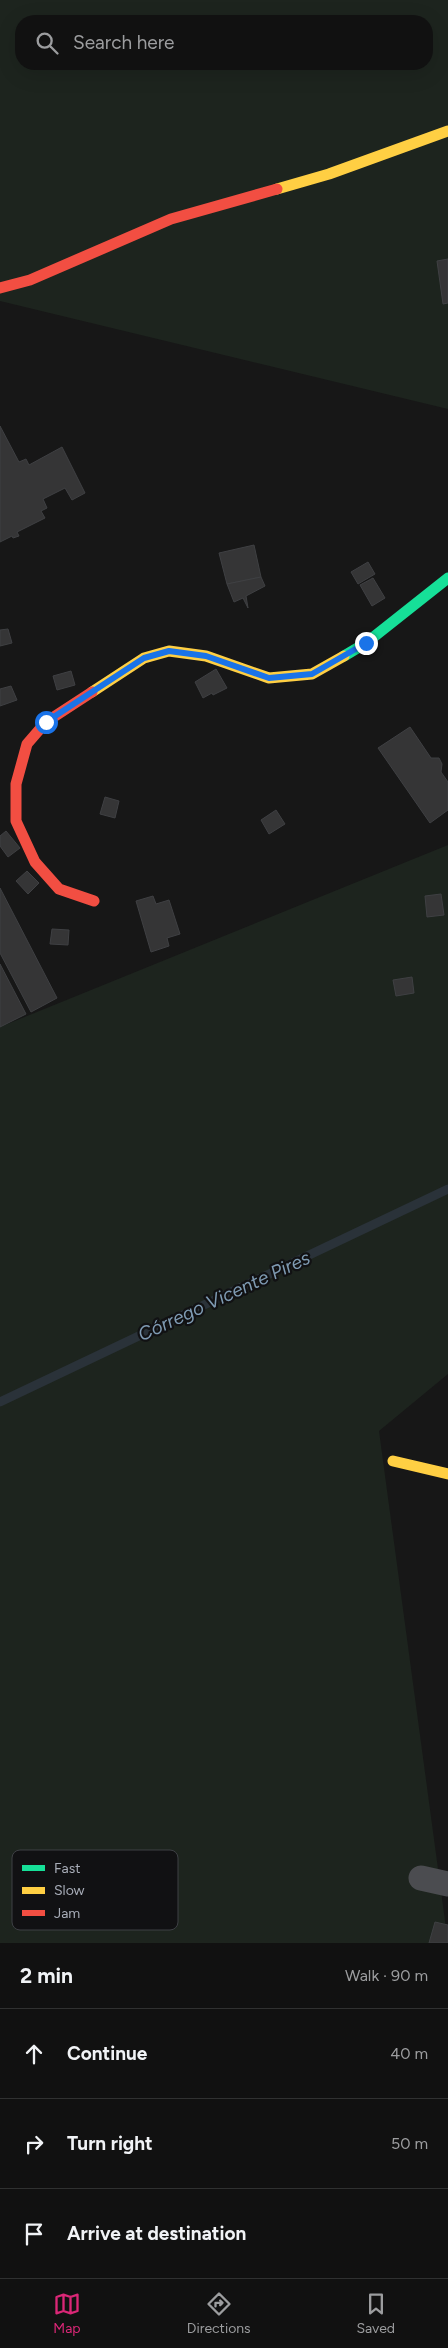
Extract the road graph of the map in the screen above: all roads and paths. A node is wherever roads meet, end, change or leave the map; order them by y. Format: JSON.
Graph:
{"nodes":[{"id":1,"x":448,"y":131,"type":"edge"},
{"id":2,"x":0,"y":288,"type":"edge"},
{"id":3,"x":448,"y":578,"type":"edge"},
{"id":4,"x":94,"y":901,"type":"dead end"},
{"id":5,"x":393,"y":1461,"type":"dead end"},
{"id":6,"x":448,"y":1474,"type":"edge"},
{"id":7,"x":421,"y":1878,"type":"dead end"},
{"id":8,"x":448,"y":1884,"type":"edge"}],
"edges":[{"from":1,"to":2,"type":"street"},
{"from":3,"to":4,"type":"street"},
{"from":5,"to":6,"type":"street"},
{"from":7,"to":8,"type":"street"}]}
